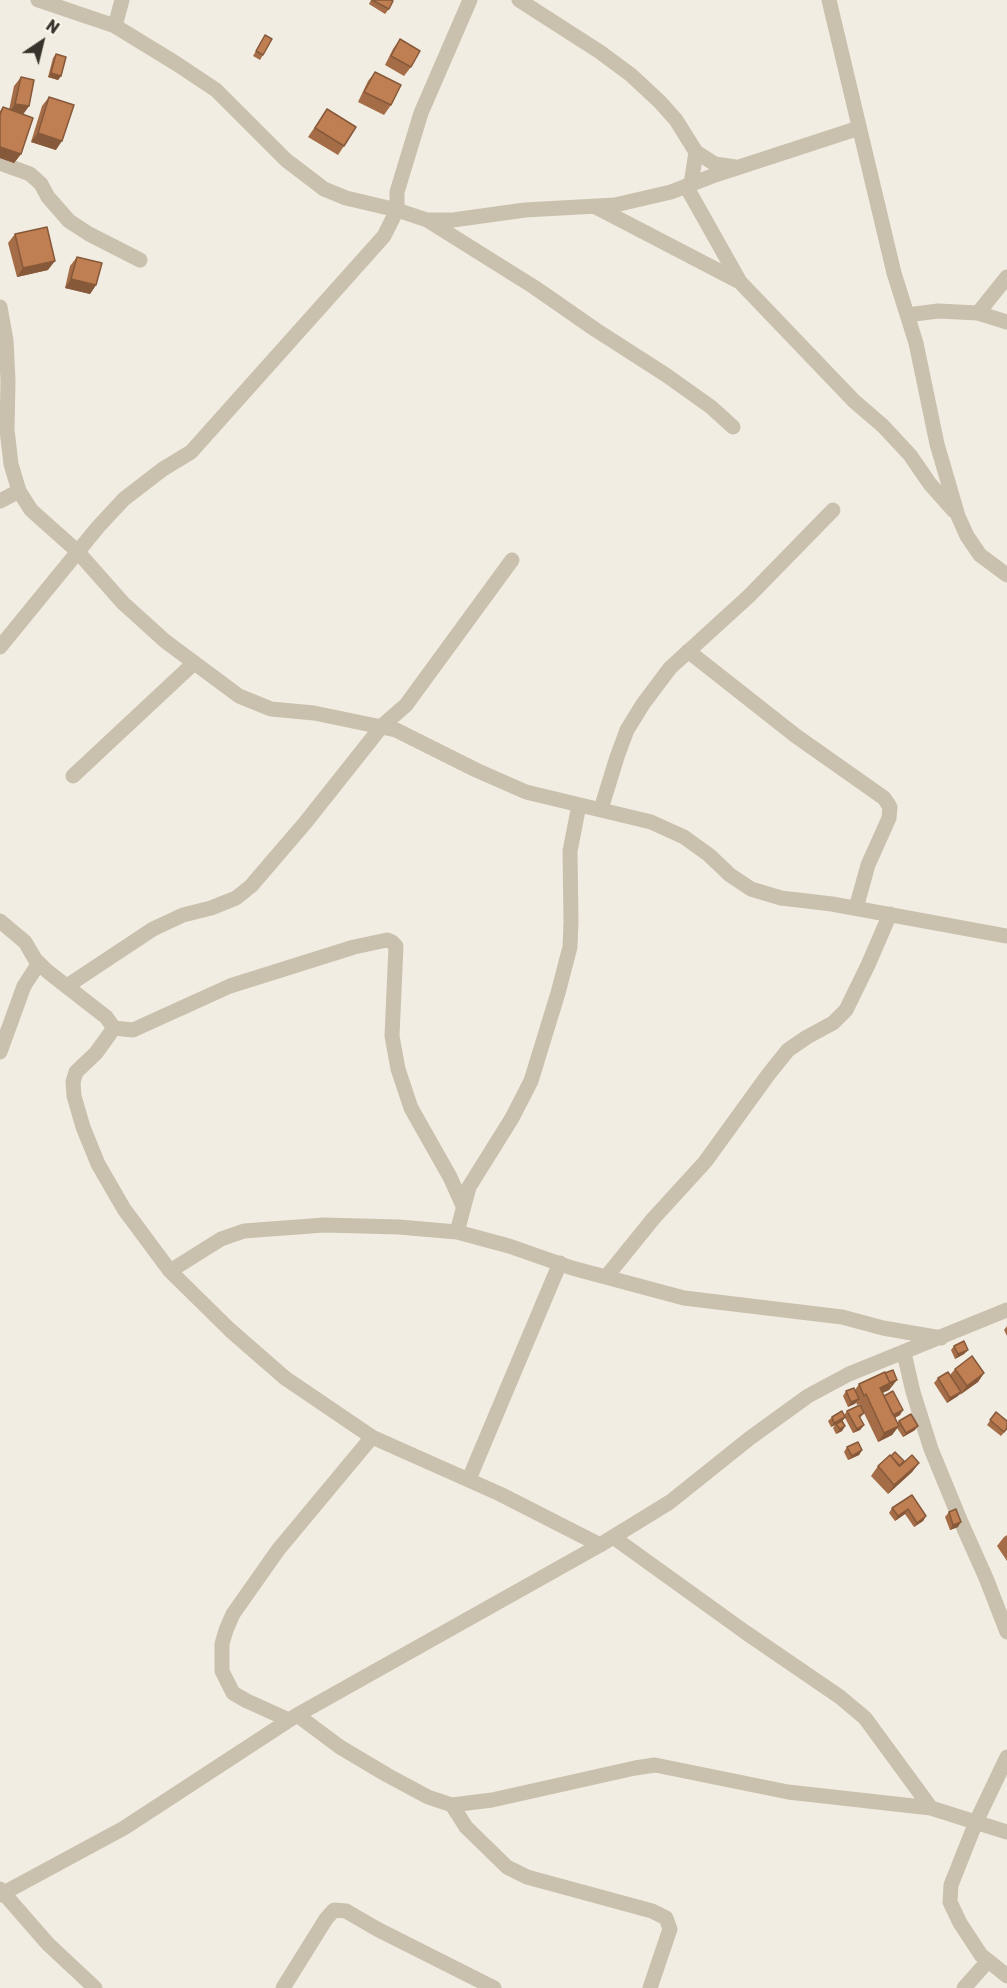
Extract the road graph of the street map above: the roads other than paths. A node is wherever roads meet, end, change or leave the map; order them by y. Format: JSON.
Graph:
{"nodes":[{"id":1,"x":38,"y":0,"type":"edge"},
{"id":2,"x":122,"y":0,"type":"edge"},
{"id":3,"x":470,"y":0,"type":"edge"},
{"id":4,"x":519,"y":0,"type":"edge"},
{"id":5,"x":829,"y":0,"type":"edge"},
{"id":6,"x":115,"y":26,"type":"junction"},
{"id":7,"x":859,"y":128,"type":"junction"},
{"id":8,"x":696,"y":152,"type":"junction"},
{"id":9,"x":0,"y":163,"type":"edge"},
{"id":10,"x":738,"y":168,"type":"junction"},
{"id":11,"x":689,"y":185,"type":"junction"},
{"id":12,"x":596,"y":207,"type":"junction"},
{"id":13,"x":397,"y":210,"type":"junction"},
{"id":14,"x":427,"y":220,"type":"junction"},
{"id":15,"x":140,"y":260,"type":"dead end"},
{"id":16,"x":1007,"y":277,"type":"edge"},
{"id":17,"x":740,"y":282,"type":"junction"},
{"id":18,"x":0,"y":307,"type":"edge"},
{"id":19,"x":978,"y":313,"type":"junction"},
{"id":20,"x":907,"y":315,"type":"junction"},
{"id":21,"x":1007,"y":322,"type":"edge"},
{"id":22,"x":734,"y":427,"type":"dead end"},
{"id":23,"x":19,"y":491,"type":"junction"},
{"id":24,"x":0,"y":501,"type":"edge"},
{"id":25,"x":834,"y":510,"type":"dead end"},
{"id":26,"x":958,"y":516,"type":"junction"},
{"id":27,"x":77,"y":551,"type":"junction"},
{"id":28,"x":512,"y":560,"type":"dead end"},
{"id":29,"x":1007,"y":575,"type":"edge"},
{"id":30,"x":0,"y":647,"type":"edge"},
{"id":31,"x":688,"y":651,"type":"junction"},
{"id":32,"x":194,"y":663,"type":"junction"},
{"id":33,"x":382,"y":726,"type":"junction"},
{"id":34,"x":73,"y":776,"type":"dead end"},
{"id":35,"x":579,"y":805,"type":"junction"},
{"id":36,"x":601,"y":809,"type":"junction"},
{"id":37,"x":856,"y":908,"type":"junction"},
{"id":38,"x":890,"y":914,"type":"junction"},
{"id":39,"x":0,"y":921,"type":"edge"},
{"id":40,"x":1007,"y":936,"type":"edge"},
{"id":41,"x":39,"y":963,"type":"junction"},
{"id":42,"x":67,"y":986,"type":"junction"},
{"id":43,"x":114,"y":1028,"type":"junction"},
{"id":44,"x":0,"y":1052,"type":"edge"},
{"id":45,"x":463,"y":1206,"type":"junction"},
{"id":46,"x":457,"y":1232,"type":"junction"},
{"id":47,"x":560,"y":1263,"type":"junction"},
{"id":48,"x":170,"y":1271,"type":"junction"},
{"id":49,"x":606,"y":1277,"type":"junction"},
{"id":50,"x":1007,"y":1310,"type":"edge"},
{"id":51,"x":942,"y":1338,"type":"junction"},
{"id":52,"x":904,"y":1353,"type":"junction"},
{"id":53,"x":372,"y":1437,"type":"junction"},
{"id":54,"x":469,"y":1479,"type":"junction"},
{"id":55,"x":572,"y":1530,"type":"junction"},
{"id":56,"x":606,"y":1541,"type":"junction"},
{"id":57,"x":575,"y":1559,"type":"junction"},
{"id":58,"x":1007,"y":1632,"type":"edge"},
{"id":59,"x":293,"y":1717,"type":"junction"},
{"id":60,"x":1007,"y":1757,"type":"edge"},
{"id":61,"x":452,"y":1805,"type":"junction"},
{"id":62,"x":931,"y":1808,"type":"junction"},
{"id":63,"x":976,"y":1822,"type":"junction"},
{"id":64,"x":1007,"y":1832,"type":"edge"},
{"id":65,"x":1,"y":1892,"type":"edge"},
{"id":66,"x":988,"y":1961,"type":"junction"},
{"id":67,"x":1007,"y":1976,"type":"edge"},
{"id":68,"x":95,"y":1988,"type":"edge"},
{"id":69,"x":283,"y":1988,"type":"edge"},
{"id":70,"x":494,"y":1988,"type":"edge"},
{"id":71,"x":650,"y":1988,"type":"edge"},
{"id":72,"x":964,"y":1988,"type":"edge"}],
"edges":[{"from":1,"to":6,"type":"street"},
{"from":2,"to":6,"type":"street"},
{"from":3,"to":13,"type":"street"},
{"from":4,"to":8,"type":"street"},
{"from":5,"to":7,"type":"street"},
{"from":6,"to":13,"type":"street"},
{"from":7,"to":10,"type":"street"},
{"from":7,"to":20,"type":"street"},
{"from":8,"to":10,"type":"street"},
{"from":8,"to":11,"type":"street"},
{"from":9,"to":15,"type":"street"},
{"from":10,"to":11,"type":"street"},
{"from":11,"to":12,"type":"street"},
{"from":11,"to":17,"type":"street"},
{"from":12,"to":14,"type":"street"},
{"from":12,"to":17,"type":"street"},
{"from":13,"to":14,"type":"street"},
{"from":13,"to":27,"type":"street"},
{"from":14,"to":22,"type":"street"},
{"from":16,"to":19,"type":"street"},
{"from":17,"to":26,"type":"street"},
{"from":18,"to":23,"type":"street"},
{"from":19,"to":20,"type":"street"},
{"from":19,"to":21,"type":"street"},
{"from":20,"to":26,"type":"street"},
{"from":23,"to":24,"type":"street"},
{"from":23,"to":27,"type":"street"},
{"from":25,"to":31,"type":"street"},
{"from":26,"to":29,"type":"street"},
{"from":27,"to":30,"type":"street"},
{"from":27,"to":32,"type":"street"},
{"from":28,"to":33,"type":"street"},
{"from":31,"to":36,"type":"street"},
{"from":31,"to":37,"type":"street"},
{"from":32,"to":33,"type":"street"},
{"from":32,"to":34,"type":"street"},
{"from":33,"to":35,"type":"street"},
{"from":33,"to":42,"type":"street"},
{"from":35,"to":36,"type":"street"},
{"from":35,"to":45,"type":"street"},
{"from":36,"to":37,"type":"street"},
{"from":37,"to":38,"type":"street"},
{"from":38,"to":40,"type":"street"},
{"from":38,"to":49,"type":"street"},
{"from":39,"to":41,"type":"street"},
{"from":41,"to":42,"type":"street"},
{"from":41,"to":44,"type":"street"},
{"from":42,"to":43,"type":"street"},
{"from":43,"to":45,"type":"street"},
{"from":43,"to":48,"type":"street"},
{"from":45,"to":46,"type":"street"},
{"from":46,"to":47,"type":"street"},
{"from":46,"to":48,"type":"street"},
{"from":47,"to":49,"type":"street"},
{"from":47,"to":54,"type":"street"},
{"from":48,"to":53,"type":"street"},
{"from":49,"to":51,"type":"street"},
{"from":50,"to":51,"type":"street"},
{"from":51,"to":52,"type":"street"},
{"from":52,"to":56,"type":"street"},
{"from":52,"to":58,"type":"street"},
{"from":53,"to":54,"type":"street"},
{"from":53,"to":59,"type":"street"},
{"from":54,"to":55,"type":"street"},
{"from":55,"to":56,"type":"street"},
{"from":55,"to":57,"type":"street"},
{"from":56,"to":57,"type":"street"},
{"from":56,"to":62,"type":"street"},
{"from":57,"to":59,"type":"street"},
{"from":59,"to":61,"type":"street"},
{"from":59,"to":65,"type":"street"},
{"from":60,"to":63,"type":"street"},
{"from":61,"to":62,"type":"street"},
{"from":61,"to":71,"type":"street"},
{"from":62,"to":63,"type":"street"},
{"from":63,"to":64,"type":"street"},
{"from":63,"to":66,"type":"street"},
{"from":65,"to":68,"type":"street"},
{"from":66,"to":67,"type":"street"},
{"from":66,"to":72,"type":"street"},
{"from":69,"to":70,"type":"street"}]}
